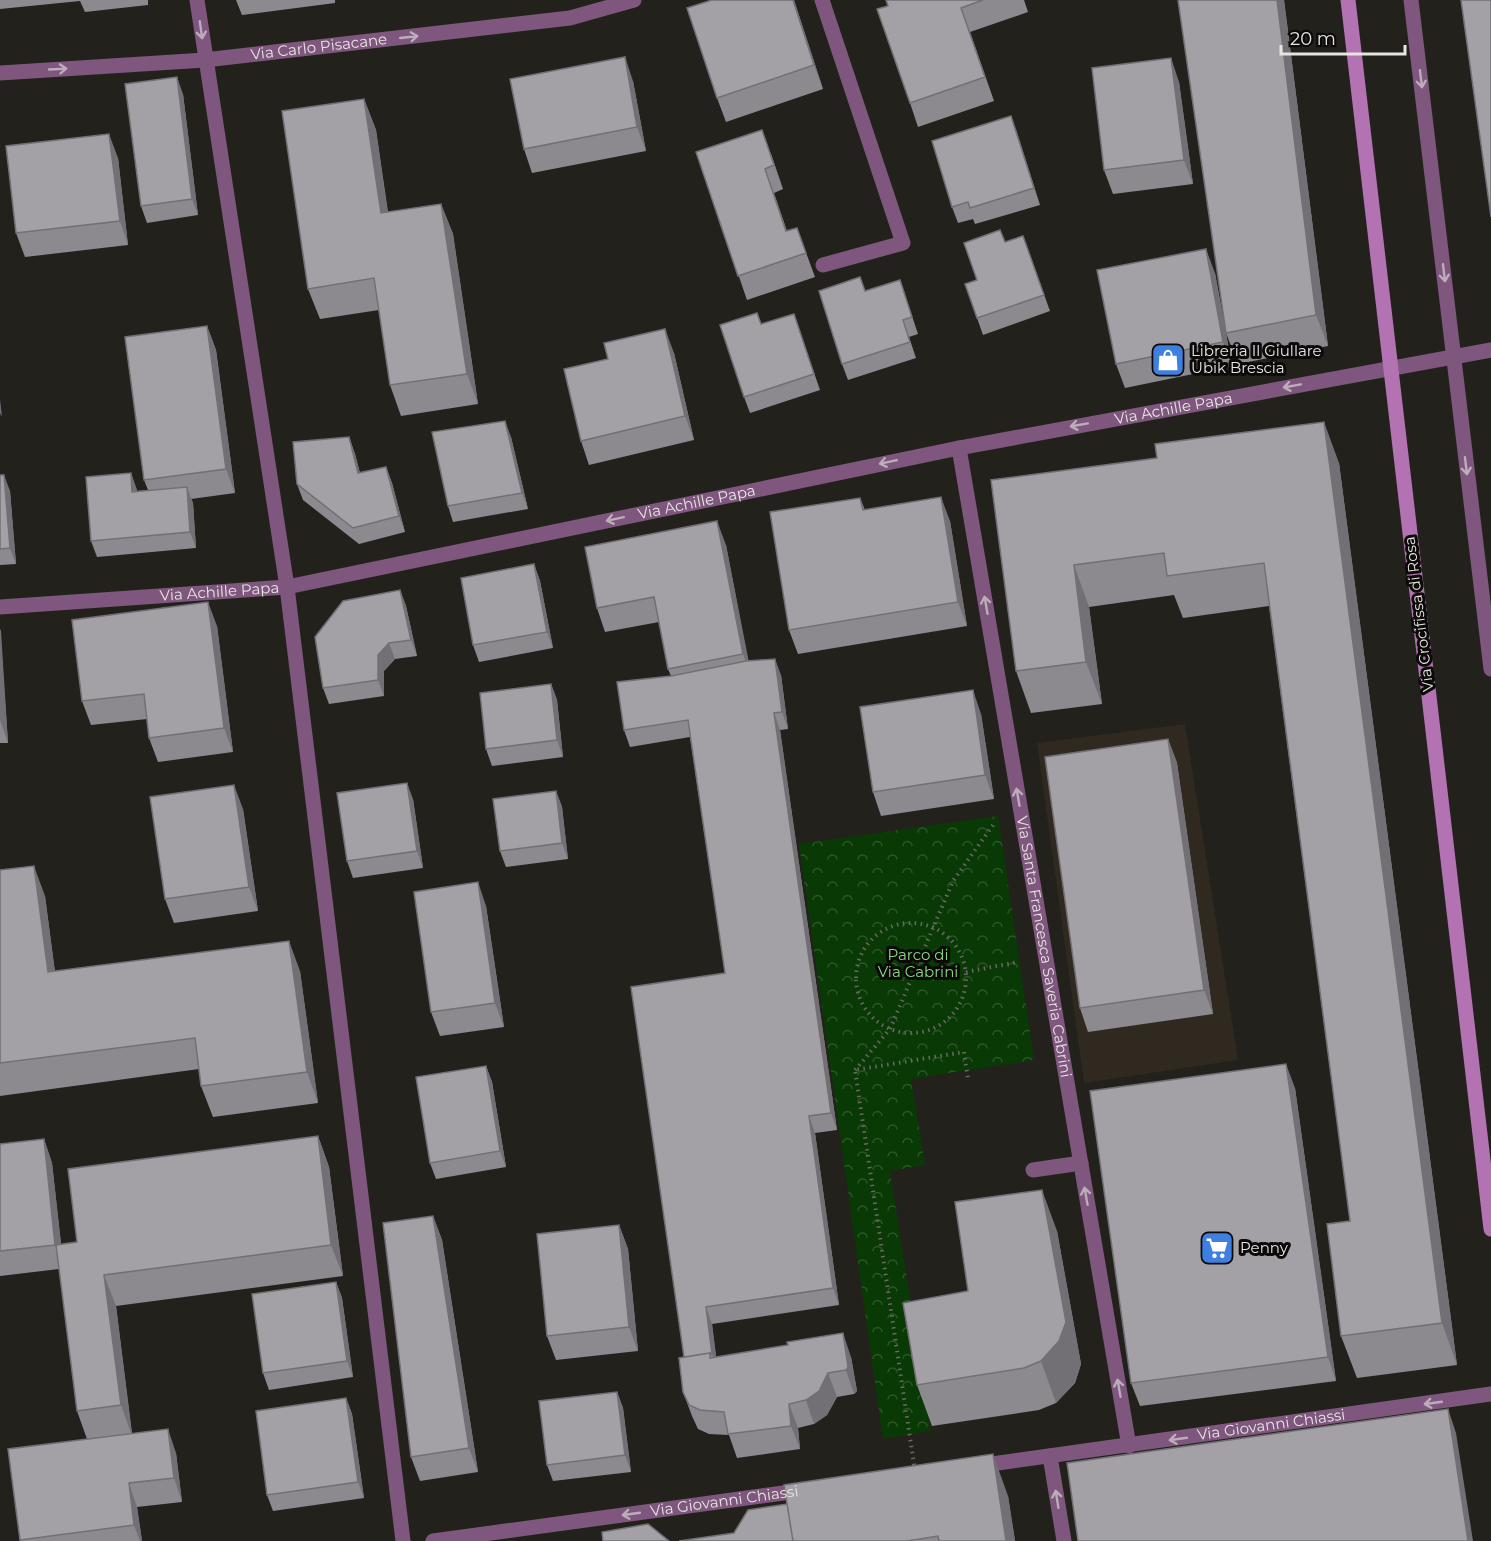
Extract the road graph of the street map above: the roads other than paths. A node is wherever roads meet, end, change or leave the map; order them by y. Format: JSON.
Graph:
{"nodes":[{"id":1,"x":197,"y":0,"type":"edge"},
{"id":2,"x":634,"y":0,"type":"edge"},
{"id":3,"x":822,"y":0,"type":"edge"},
{"id":4,"x":1348,"y":0,"type":"edge"},
{"id":5,"x":1411,"y":0,"type":"edge"},
{"id":6,"x":205,"y":60,"type":"junction"},
{"id":7,"x":0,"y":73,"type":"edge"},
{"id":8,"x":823,"y":265,"type":"dead end"},
{"id":9,"x":1491,"y":350,"type":"edge"},
{"id":10,"x":1453,"y":357,"type":"junction"},
{"id":11,"x":1390,"y":368,"type":"junction"},
{"id":12,"x":959,"y":448,"type":"junction"},
{"id":13,"x":287,"y":587,"type":"junction"},
{"id":14,"x":0,"y":607,"type":"edge"},
{"id":15,"x":1491,"y":669,"type":"edge"},
{"id":16,"x":1081,"y":1163,"type":"junction"},
{"id":17,"x":1034,"y":1170,"type":"dead end"},
{"id":18,"x":1491,"y":1229,"type":"edge"},
{"id":19,"x":1491,"y":1394,"type":"edge"},
{"id":20,"x":1129,"y":1446,"type":"junction"},
{"id":21,"x":1050,"y":1456,"type":"junction"},
{"id":22,"x":916,"y":1475,"type":"edge"},
{"id":23,"x":824,"y":1488,"type":"edge"},
{"id":24,"x":403,"y":1541,"type":"edge"},
{"id":25,"x":433,"y":1541,"type":"edge"},
{"id":26,"x":1064,"y":1541,"type":"edge"}],
"edges":[{"from":1,"to":6,"type":"street","one_way":true},
{"from":6,"to":2,"type":"street","name":"Via Carlo Pisacane","one_way":true},
{"from":3,"to":8,"type":"street"},
{"from":4,"to":11,"type":"street","name":"Via Crocifissa di Rosa"},
{"from":5,"to":10,"type":"street","one_way":true},
{"from":7,"to":6,"type":"street","name":"Via Carlo Pisacane","one_way":true},
{"from":6,"to":13,"type":"street"},
{"from":9,"to":10,"type":"street","name":"Via Achille Papa"},
{"from":10,"to":11,"type":"street","name":"Via Achille Papa"},
{"from":10,"to":15,"type":"street","one_way":true},
{"from":11,"to":12,"type":"street","name":"Via Achille Papa","one_way":true},
{"from":11,"to":18,"type":"street","name":"Via Crocifissa di Rosa"},
{"from":12,"to":13,"type":"street","name":"Via Achille Papa","one_way":true},
{"from":16,"to":12,"type":"street","name":"Via Santa Francesca Saveria Cabrini","one_way":true},
{"from":13,"to":14,"type":"street","name":"Via Achille Papa"},
{"from":13,"to":24,"type":"street"},
{"from":16,"to":17,"type":"street"},
{"from":20,"to":16,"type":"street","name":"Via Santa Francesca Saveria Cabrini","one_way":true},
{"from":19,"to":20,"type":"street","name":"Via Giovanni Chiassi","one_way":true},
{"from":20,"to":21,"type":"street","name":"Via Giovanni Chiassi"},
{"from":21,"to":22,"type":"street","name":"Via Giovanni Chiassi"},
{"from":26,"to":21,"type":"street","one_way":true},
{"from":23,"to":25,"type":"street","name":"Via Giovanni Chiassi","one_way":true}]}
